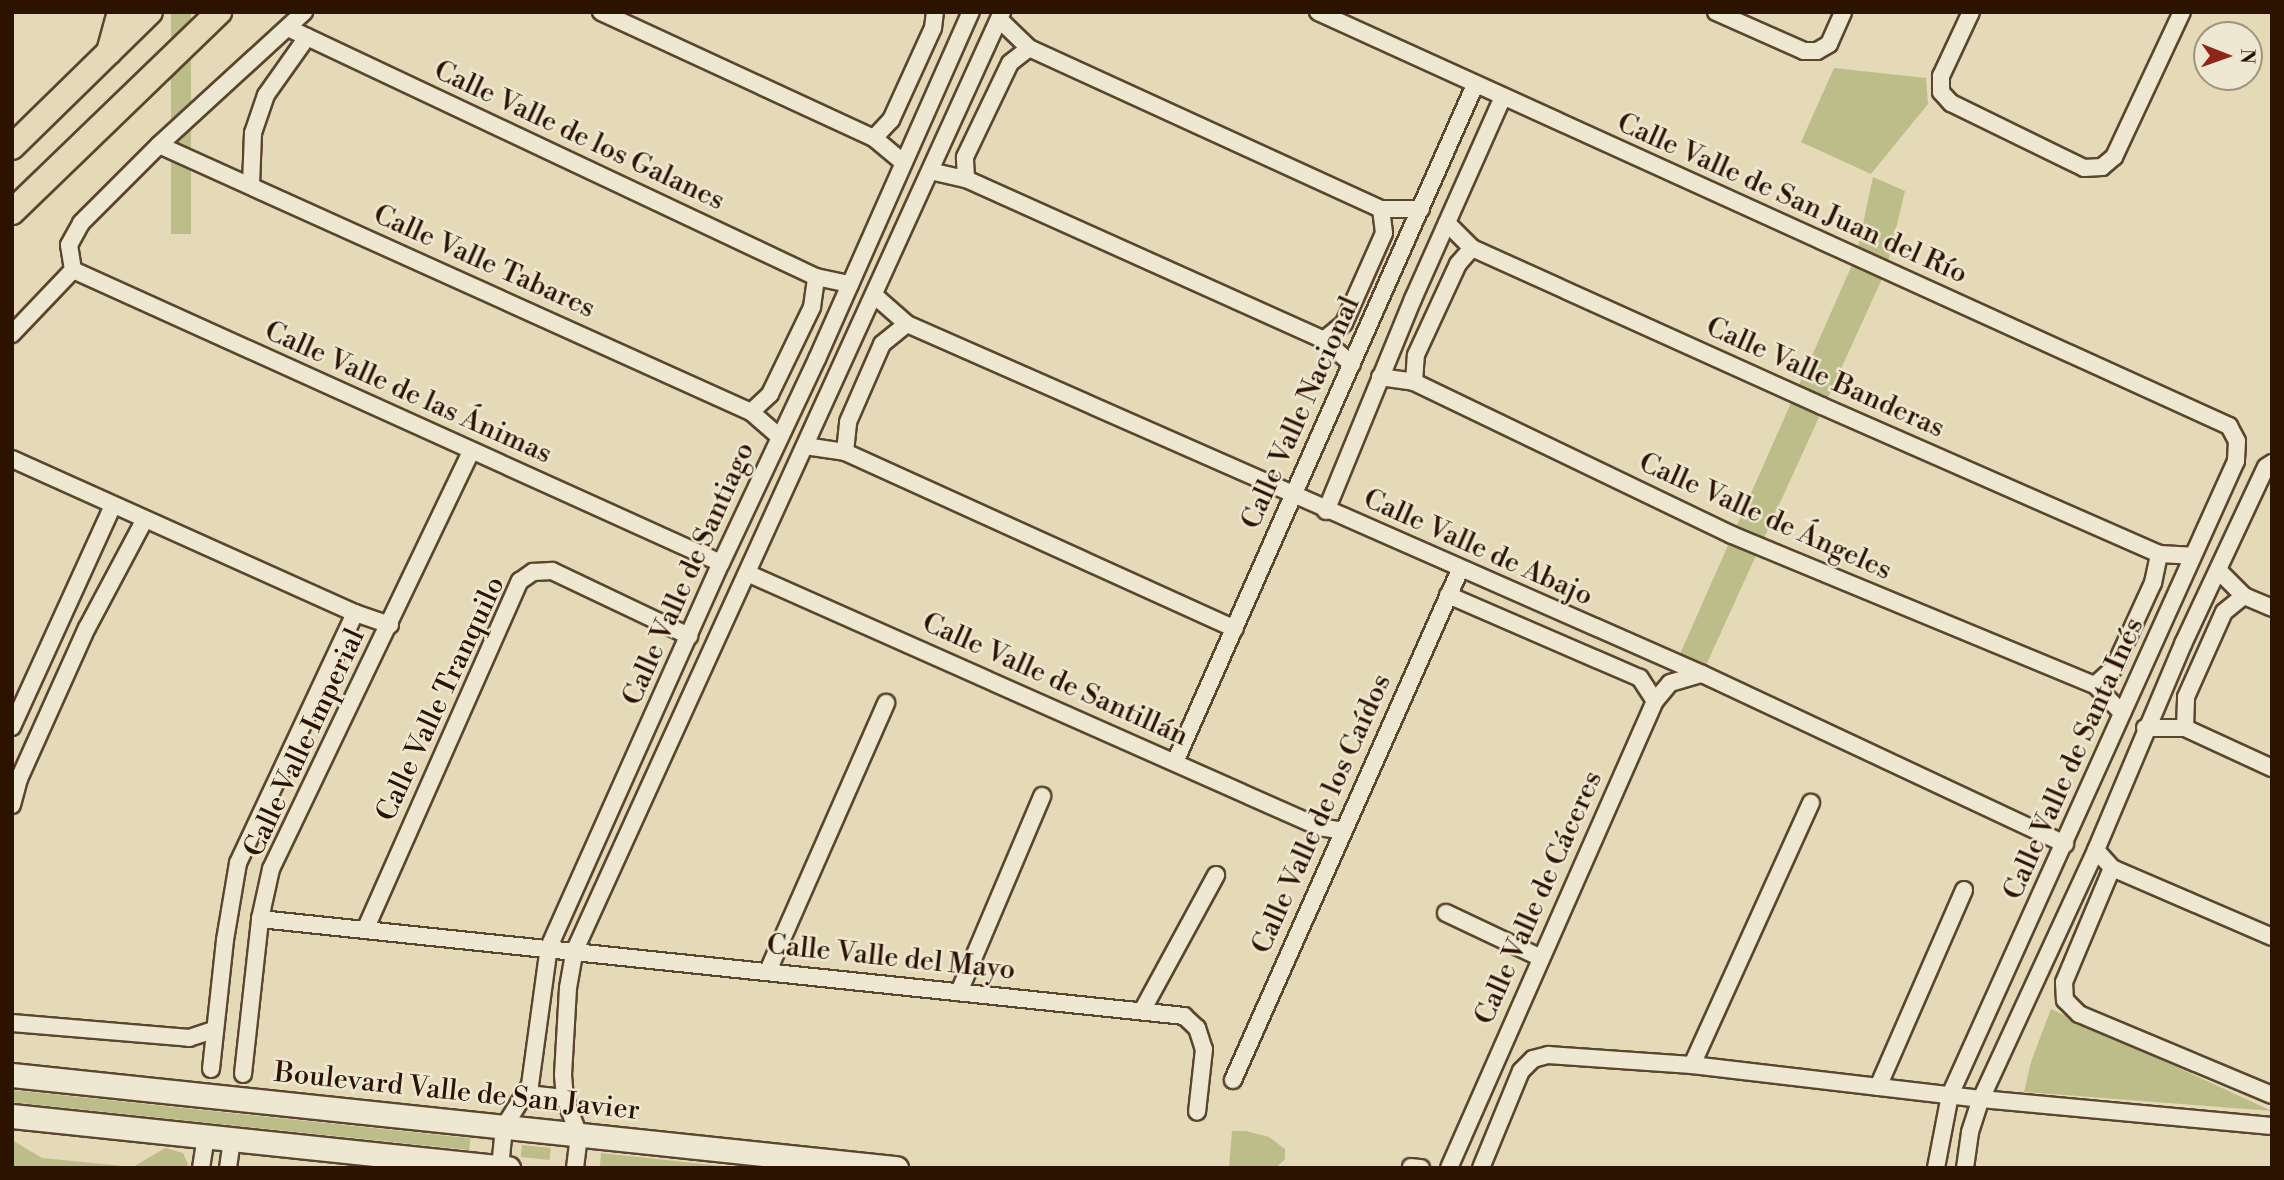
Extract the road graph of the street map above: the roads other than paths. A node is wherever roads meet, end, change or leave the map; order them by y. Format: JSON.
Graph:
{"nodes":[{"id":1,"x":120,"y":12,"type":"edge"},
{"id":2,"x":150,"y":12,"type":"edge"},
{"id":3,"x":219,"y":12,"type":"edge"},
{"id":4,"x":304,"y":12,"type":"edge"},
{"id":5,"x":601,"y":12,"type":"edge"},
{"id":6,"x":935,"y":12,"type":"edge"},
{"id":7,"x":971,"y":12,"type":"edge"},
{"id":8,"x":1318,"y":12,"type":"edge"},
{"id":9,"x":1716,"y":12,"type":"edge"},
{"id":10,"x":1843,"y":12,"type":"edge"},
{"id":11,"x":1971,"y":12,"type":"edge"},
{"id":12,"x":2182,"y":12,"type":"edge"},
{"id":13,"x":1000,"y":16,"type":"edge"},
{"id":14,"x":288,"y":28,"type":"junction"},
{"id":15,"x":307,"y":37,"type":"junction"},
{"id":16,"x":1029,"y":47,"type":"junction"},
{"id":17,"x":108,"y":54,"type":"junction"},
{"id":18,"x":937,"y":85,"type":"junction"},
{"id":19,"x":1475,"y":85,"type":"junction"},
{"id":20,"x":963,"y":96,"type":"junction"},
{"id":21,"x":1503,"y":97,"type":"junction"},
{"id":22,"x":874,"y":138,"type":"junction"},
{"id":23,"x":159,"y":145,"type":"junction"},
{"id":24,"x":12,"y":147,"type":"edge"},
{"id":25,"x":903,"y":162,"type":"junction"},
{"id":26,"x":930,"y":171,"type":"junction"},
{"id":27,"x":966,"y":179,"type":"junction"},
{"id":28,"x":251,"y":185,"type":"junction"},
{"id":29,"x":1381,"y":209,"type":"junction"},
{"id":30,"x":1421,"y":209,"type":"junction"},
{"id":31,"x":12,"y":212,"type":"edge"},
{"id":32,"x":1447,"y":223,"type":"junction"},
{"id":33,"x":1472,"y":248,"type":"junction"},
{"id":34,"x":73,"y":270,"type":"junction"},
{"id":35,"x":816,"y":277,"type":"junction"},
{"id":36,"x":850,"y":284,"type":"junction"},
{"id":37,"x":1386,"y":287,"type":"junction"},
{"id":38,"x":874,"y":295,"type":"junction"},
{"id":39,"x":1413,"y":299,"type":"junction"},
{"id":40,"x":907,"y":324,"type":"junction"},
{"id":41,"x":12,"y":334,"type":"edge"},
{"id":42,"x":1324,"y":340,"type":"junction"},
{"id":43,"x":817,"y":359,"type":"junction"},
{"id":44,"x":1352,"y":364,"type":"junction"},
{"id":45,"x":839,"y":368,"type":"junction"},
{"id":46,"x":1380,"y":377,"type":"junction"},
{"id":47,"x":1414,"y":382,"type":"junction"},
{"id":48,"x":751,"y":412,"type":"junction"},
{"id":49,"x":780,"y":438,"type":"junction"},
{"id":50,"x":2237,"y":441,"type":"joint"},
{"id":51,"x":805,"y":446,"type":"junction"},
{"id":52,"x":471,"y":451,"type":"junction"},
{"id":53,"x":845,"y":452,"type":"junction"},
{"id":54,"x":12,"y":459,"type":"edge"},
{"id":55,"x":2272,"y":463,"type":"edge"},
{"id":56,"x":1293,"y":495,"type":"junction"},
{"id":57,"x":113,"y":505,"type":"junction"},
{"id":58,"x":1326,"y":511,"type":"junction"},
{"id":59,"x":145,"y":519,"type":"junction"},
{"id":60,"x":2159,"y":554,"type":"junction"},
{"id":61,"x":2192,"y":556,"type":"junction"},
{"id":62,"x":721,"y":562,"type":"junction"},
{"id":63,"x":1460,"y":570,"type":"junction"},
{"id":64,"x":2219,"y":571,"type":"junction"},
{"id":65,"x":747,"y":573,"type":"junction"},
{"id":66,"x":1448,"y":595,"type":"junction"},
{"id":67,"x":2244,"y":596,"type":"junction"},
{"id":68,"x":2272,"y":608,"type":"edge"},
{"id":69,"x":355,"y":613,"type":"junction"},
{"id":70,"x":390,"y":625,"type":"junction"},
{"id":71,"x":1234,"y":629,"type":"junction"},
{"id":72,"x":2160,"y":633,"type":"junction"},
{"id":73,"x":689,"y":636,"type":"junction"},
{"id":74,"x":2183,"y":644,"type":"junction"},
{"id":75,"x":1702,"y":674,"type":"junction"},
{"id":76,"x":2095,"y":685,"type":"junction"},
{"id":77,"x":1656,"y":701,"type":"junction"},
{"id":78,"x":886,"y":704,"type":"dead end"},
{"id":79,"x":2122,"y":713,"type":"junction"},
{"id":80,"x":12,"y":727,"type":"edge"},
{"id":81,"x":2146,"y":728,"type":"junction"},
{"id":82,"x":2185,"y":728,"type":"junction"},
{"id":83,"x":1175,"y":762,"type":"junction"},
{"id":84,"x":2272,"y":768,"type":"edge"},
{"id":85,"x":1042,"y":796,"type":"dead end"},
{"id":86,"x":1811,"y":803,"type":"dead end"},
{"id":87,"x":12,"y":805,"type":"edge"},
{"id":88,"x":1344,"y":831,"type":"junction"},
{"id":89,"x":2065,"y":844,"type":"junction"},
{"id":90,"x":2096,"y":850,"type":"junction"},
{"id":91,"x":2112,"y":868,"type":"junction"},
{"id":92,"x":1216,"y":875,"type":"dead end"},
{"id":93,"x":1964,"y":890,"type":"dead end"},
{"id":94,"x":1446,"y":913,"type":"dead end"},
{"id":95,"x":260,"y":919,"type":"junction"},
{"id":96,"x":365,"y":930,"type":"junction"},
{"id":97,"x":2272,"y":937,"type":"edge"},
{"id":98,"x":548,"y":947,"type":"junction"},
{"id":99,"x":575,"y":950,"type":"junction"},
{"id":100,"x":1541,"y":958,"type":"junction"},
{"id":101,"x":768,"y":971,"type":"junction"},
{"id":102,"x":959,"y":992,"type":"junction"},
{"id":103,"x":1142,"y":1011,"type":"junction"},
{"id":104,"x":12,"y":1024,"type":"edge"},
{"id":105,"x":215,"y":1030,"type":"junction"},
{"id":106,"x":1692,"y":1065,"type":"junction"},
{"id":107,"x":211,"y":1069,"type":"dead end"},
{"id":108,"x":243,"y":1074,"type":"dead end"},
{"id":109,"x":12,"y":1075,"type":"edge"},
{"id":110,"x":1233,"y":1080,"type":"dead end"},
{"id":111,"x":1878,"y":1087,"type":"junction"},
{"id":112,"x":527,"y":1094,"type":"junction"},
{"id":113,"x":1950,"y":1095,"type":"junction"},
{"id":114,"x":2272,"y":1095,"type":"edge"},
{"id":115,"x":565,"y":1098,"type":"junction"},
{"id":116,"x":1981,"y":1099,"type":"junction"},
{"id":117,"x":1196,"y":1112,"type":"dead end"},
{"id":118,"x":12,"y":1116,"type":"edge"},
{"id":119,"x":2272,"y":1126,"type":"edge"},
{"id":120,"x":504,"y":1127,"type":"junction"},
{"id":121,"x":579,"y":1135,"type":"junction"},
{"id":122,"x":206,"y":1136,"type":"junction"},
{"id":123,"x":232,"y":1139,"type":"junction"},
{"id":124,"x":760,"y":1161,"type":"edge"},
{"id":125,"x":788,"y":1162,"type":"edge"},
{"id":126,"x":500,"y":1167,"type":"edge"},
{"id":127,"x":1411,"y":1167,"type":"edge"},
{"id":128,"x":201,"y":1168,"type":"edge"},
{"id":129,"x":228,"y":1168,"type":"edge"},
{"id":130,"x":508,"y":1168,"type":"edge"},
{"id":131,"x":575,"y":1168,"type":"edge"},
{"id":132,"x":896,"y":1168,"type":"edge"},
{"id":133,"x":1421,"y":1168,"type":"edge"},
{"id":134,"x":1449,"y":1168,"type":"edge"},
{"id":135,"x":1481,"y":1168,"type":"edge"},
{"id":136,"x":1936,"y":1168,"type":"edge"},
{"id":137,"x":1941,"y":1168,"type":"edge"},
{"id":138,"x":1965,"y":1168,"type":"edge"},
{"id":139,"x":1973,"y":1168,"type":"edge"}],
"edges":[{"from":1,"to":17,"type":"main road"},
{"from":2,"to":17,"type":"main road"},
{"from":3,"to":31,"type":"main road"},
{"from":4,"to":14,"type":"street"},
{"from":5,"to":22,"type":"street"},
{"from":6,"to":22,"type":"street"},
{"from":7,"to":18,"type":"street","name":"Calle Valle de Santiago"},
{"from":8,"to":19,"type":"street","name":"Calle Valle de San Juan del Río"},
{"from":9,"to":10,"type":"street"},
{"from":11,"to":12,"type":"street"},
{"from":13,"to":16,"type":"street"},
{"from":13,"to":20,"type":"street","name":"Calle Valle de Santiago"},
{"from":14,"to":15,"type":"street","name":"Calle Valle de los Galanes"},
{"from":14,"to":23,"type":"street"},
{"from":15,"to":28,"type":"street"},
{"from":15,"to":35,"type":"street","name":"Calle Valle de los Galanes"},
{"from":16,"to":27,"type":"street"},
{"from":16,"to":29,"type":"street"},
{"from":17,"to":24,"type":"main road"},
{"from":18,"to":20,"type":"street"},
{"from":18,"to":25,"type":"street","name":"Calle Valle de Santiago"},
{"from":19,"to":21,"type":"street","name":"Calle Valle de San Juan del Río"},
{"from":19,"to":30,"type":"street","name":"Calle Valle Nacional"},
{"from":20,"to":26,"type":"street","name":"Calle Valle de Santiago"},
{"from":21,"to":32,"type":"street","name":"Calle Valle Nacional"},
{"from":21,"to":50,"type":"street","name":"Calle Valle de San Juan del Río"},
{"from":22,"to":25,"type":"street"},
{"from":23,"to":28,"type":"street","name":"Calle Valle Tabares"},
{"from":23,"to":34,"type":"street"},
{"from":25,"to":36,"type":"street","name":"Calle Valle de Santiago"},
{"from":26,"to":27,"type":"street"},
{"from":26,"to":38,"type":"street","name":"Calle Valle de Santiago"},
{"from":27,"to":42,"type":"street"},
{"from":28,"to":48,"type":"street","name":"Calle Valle Tabares"},
{"from":29,"to":30,"type":"street"},
{"from":29,"to":42,"type":"street"},
{"from":30,"to":37,"type":"street","name":"Calle Valle Nacional"},
{"from":32,"to":33,"type":"street","name":"Calle Valle Banderas"},
{"from":32,"to":39,"type":"street","name":"Calle Valle Nacional"},
{"from":33,"to":47,"type":"street"},
{"from":33,"to":60,"type":"street","name":"Calle Valle Banderas"},
{"from":34,"to":41,"type":"street"},
{"from":34,"to":52,"type":"street","name":"Calle Valle de las Ánimas"},
{"from":35,"to":36,"type":"street","name":"Calle Valle de los Galanes"},
{"from":35,"to":48,"type":"street"},
{"from":36,"to":43,"type":"street","name":"Calle Valle de Santiago"},
{"from":37,"to":39,"type":"street"},
{"from":37,"to":44,"type":"street","name":"Calle Valle Nacional"},
{"from":38,"to":40,"type":"street","name":"Calle Valle de Abajo"},
{"from":38,"to":45,"type":"street","name":"Calle Valle de Santiago"},
{"from":39,"to":46,"type":"street","name":"Calle Valle Nacional"},
{"from":40,"to":53,"type":"street"},
{"from":40,"to":56,"type":"street","name":"Calle Valle de Abajo"},
{"from":42,"to":44,"type":"street"},
{"from":43,"to":45,"type":"street"},
{"from":43,"to":49,"type":"street","name":"Calle Valle de Santiago"},
{"from":44,"to":56,"type":"street","name":"Calle Valle Nacional"},
{"from":45,"to":51,"type":"street","name":"Calle Valle de Santiago"},
{"from":46,"to":47,"type":"street","name":"Calle Valle de Ángeles"},
{"from":46,"to":58,"type":"street","name":"Calle Valle Nacional"},
{"from":47,"to":76,"type":"street","name":"Calle Valle de Ángeles"},
{"from":48,"to":49,"type":"street","name":"Calle Valle Tabares"},
{"from":49,"to":62,"type":"street","name":"Calle Valle de Santiago"},
{"from":50,"to":61,"type":"street","name":"Calle Valle de Santa Inés"},
{"from":51,"to":53,"type":"street"},
{"from":51,"to":65,"type":"street","name":"Calle Valle de Santiago"},
{"from":52,"to":62,"type":"street","name":"Calle Valle de las Ánimas"},
{"from":52,"to":70,"type":"street","name":"Calle Valle Imperial"},
{"from":53,"to":71,"type":"street"},
{"from":54,"to":57,"type":"street"},
{"from":55,"to":64,"type":"street","name":"Calle Valle de Santa Inés"},
{"from":56,"to":58,"type":"street","name":"Calle Valle de Abajo"},
{"from":56,"to":71,"type":"street","name":"Calle Valle Nacional"},
{"from":57,"to":59,"type":"street"},
{"from":57,"to":80,"type":"street"},
{"from":58,"to":63,"type":"street","name":"Calle Valle de Abajo"},
{"from":59,"to":69,"type":"street"},
{"from":59,"to":87,"type":"street"},
{"from":60,"to":61,"type":"street","name":"Calle Valle Banderas"},
{"from":60,"to":76,"type":"street"},
{"from":61,"to":72,"type":"street","name":"Calle Valle de Santa Inés"},
{"from":62,"to":73,"type":"street","name":"Calle Valle de Santiago"},
{"from":63,"to":66,"type":"street","name":"Calle Valle de los Caídos"},
{"from":63,"to":75,"type":"street","name":"Calle Valle de Abajo"},
{"from":64,"to":67,"type":"street"},
{"from":64,"to":74,"type":"street","name":"Calle Valle de Santa Inés"},
{"from":65,"to":83,"type":"street","name":"Calle Valle de Santillán"},
{"from":65,"to":99,"type":"street","name":"Calle Valle de Santiago"},
{"from":66,"to":77,"type":"street","name":"Calle Valle de Abajo"},
{"from":66,"to":88,"type":"street","name":"Calle Valle de los Caídos"},
{"from":67,"to":68,"type":"street"},
{"from":67,"to":82,"type":"street"},
{"from":69,"to":70,"type":"street"},
{"from":69,"to":105,"type":"street","name":"Calle Valle Imperial"},
{"from":70,"to":95,"type":"street","name":"Calle Valle Imperial"},
{"from":71,"to":83,"type":"street","name":"Calle Valle Nacional"},
{"from":72,"to":74,"type":"street"},
{"from":72,"to":79,"type":"street","name":"Calle Valle de Santa Inés"},
{"from":73,"to":96,"type":"street","name":"Calle Valle Tranquilo"},
{"from":73,"to":98,"type":"street","name":"Calle Valle de Santiago"},
{"from":74,"to":81,"type":"street","name":"Calle Valle de Santa Inés"},
{"from":75,"to":77,"type":"street","name":"Calle Valle de Cáceres"},
{"from":75,"to":89,"type":"street","name":"Calle Valle de Abajo"},
{"from":76,"to":79,"type":"street","name":"Calle Valle de Ángeles"},
{"from":77,"to":100,"type":"street","name":"Calle Valle de Cáceres"},
{"from":78,"to":101,"type":"street"},
{"from":79,"to":89,"type":"street","name":"Calle Valle de Santa Inés"},
{"from":81,"to":82,"type":"street"},
{"from":81,"to":90,"type":"street","name":"Calle Valle de Santa Inés"},
{"from":82,"to":84,"type":"street"},
{"from":83,"to":88,"type":"street","name":"Calle Valle de Santillán"},
{"from":85,"to":102,"type":"street"},
{"from":86,"to":106,"type":"street"},
{"from":88,"to":110,"type":"street","name":"Calle Valle de los Caídos"},
{"from":89,"to":113,"type":"street","name":"Calle Valle de Santa Inés"},
{"from":90,"to":91,"type":"street"},
{"from":90,"to":116,"type":"street","name":"Calle Valle de Santa Inés"},
{"from":91,"to":97,"type":"street"},
{"from":91,"to":114,"type":"street"},
{"from":92,"to":103,"type":"street"},
{"from":93,"to":111,"type":"street"},
{"from":94,"to":100,"type":"street"},
{"from":95,"to":96,"type":"street","name":"Calle Valle del Mayo"},
{"from":95,"to":108,"type":"street","name":"Calle Valle Imperial"},
{"from":96,"to":98,"type":"street","name":"Calle Valle del Mayo"},
{"from":98,"to":99,"type":"street","name":"Calle Valle del Mayo"},
{"from":98,"to":112,"type":"street","name":"Calle Valle de Santiago"},
{"from":99,"to":101,"type":"street","name":"Calle Valle del Mayo"},
{"from":99,"to":115,"type":"street","name":"Calle Valle de Santiago"},
{"from":100,"to":134,"type":"street","name":"Calle Valle de Cáceres"},
{"from":101,"to":102,"type":"street","name":"Calle Valle del Mayo"},
{"from":102,"to":103,"type":"street","name":"Calle Valle del Mayo"},
{"from":103,"to":117,"type":"street","name":"Calle Valle del Mayo"},
{"from":104,"to":105,"type":"street"},
{"from":105,"to":107,"type":"street","name":"Calle Valle Imperial"},
{"from":106,"to":111,"type":"street"},
{"from":106,"to":135,"type":"street"},
{"from":109,"to":120,"type":"main road","name":"Boulevard Valle de San Javier"},
{"from":111,"to":113,"type":"street"},
{"from":112,"to":115,"type":"street"},
{"from":112,"to":120,"type":"street","name":"Calle Valle de Santiago"},
{"from":113,"to":116,"type":"street"},
{"from":113,"to":136,"type":"street","name":"Calle Valle de Santa Inés"},
{"from":113,"to":137,"type":"street","name":"Calle Valle de Santa Inés"},
{"from":115,"to":121,"type":"street","name":"Calle Valle de Santiago"},
{"from":116,"to":119,"type":"street"},
{"from":116,"to":138,"type":"street","name":"Calle Valle de Santa Inés"},
{"from":116,"to":139,"type":"street","name":"Calle Valle de Santa Inés"},
{"from":118,"to":122,"type":"main road"},
{"from":120,"to":121,"type":"main road","name":"Boulevard Valle de San Javier"},
{"from":120,"to":126,"type":"street","name":"Calle Valle de Santiago"},
{"from":121,"to":124,"type":"main road","name":"Boulevard Valle de San Javier"},
{"from":121,"to":131,"type":"street","name":"Calle Valle de Santiago"},
{"from":122,"to":123,"type":"main road"},
{"from":122,"to":128,"type":"street"},
{"from":123,"to":126,"type":"main road"},
{"from":123,"to":129,"type":"street"},
{"from":124,"to":125,"type":"main road","name":"Boulevard Valle de San Javier"},
{"from":125,"to":132,"type":"main road","name":"Boulevard Valle de San Javier"},
{"from":126,"to":130,"type":"main road"},
{"from":127,"to":133,"type":"street"}]}
